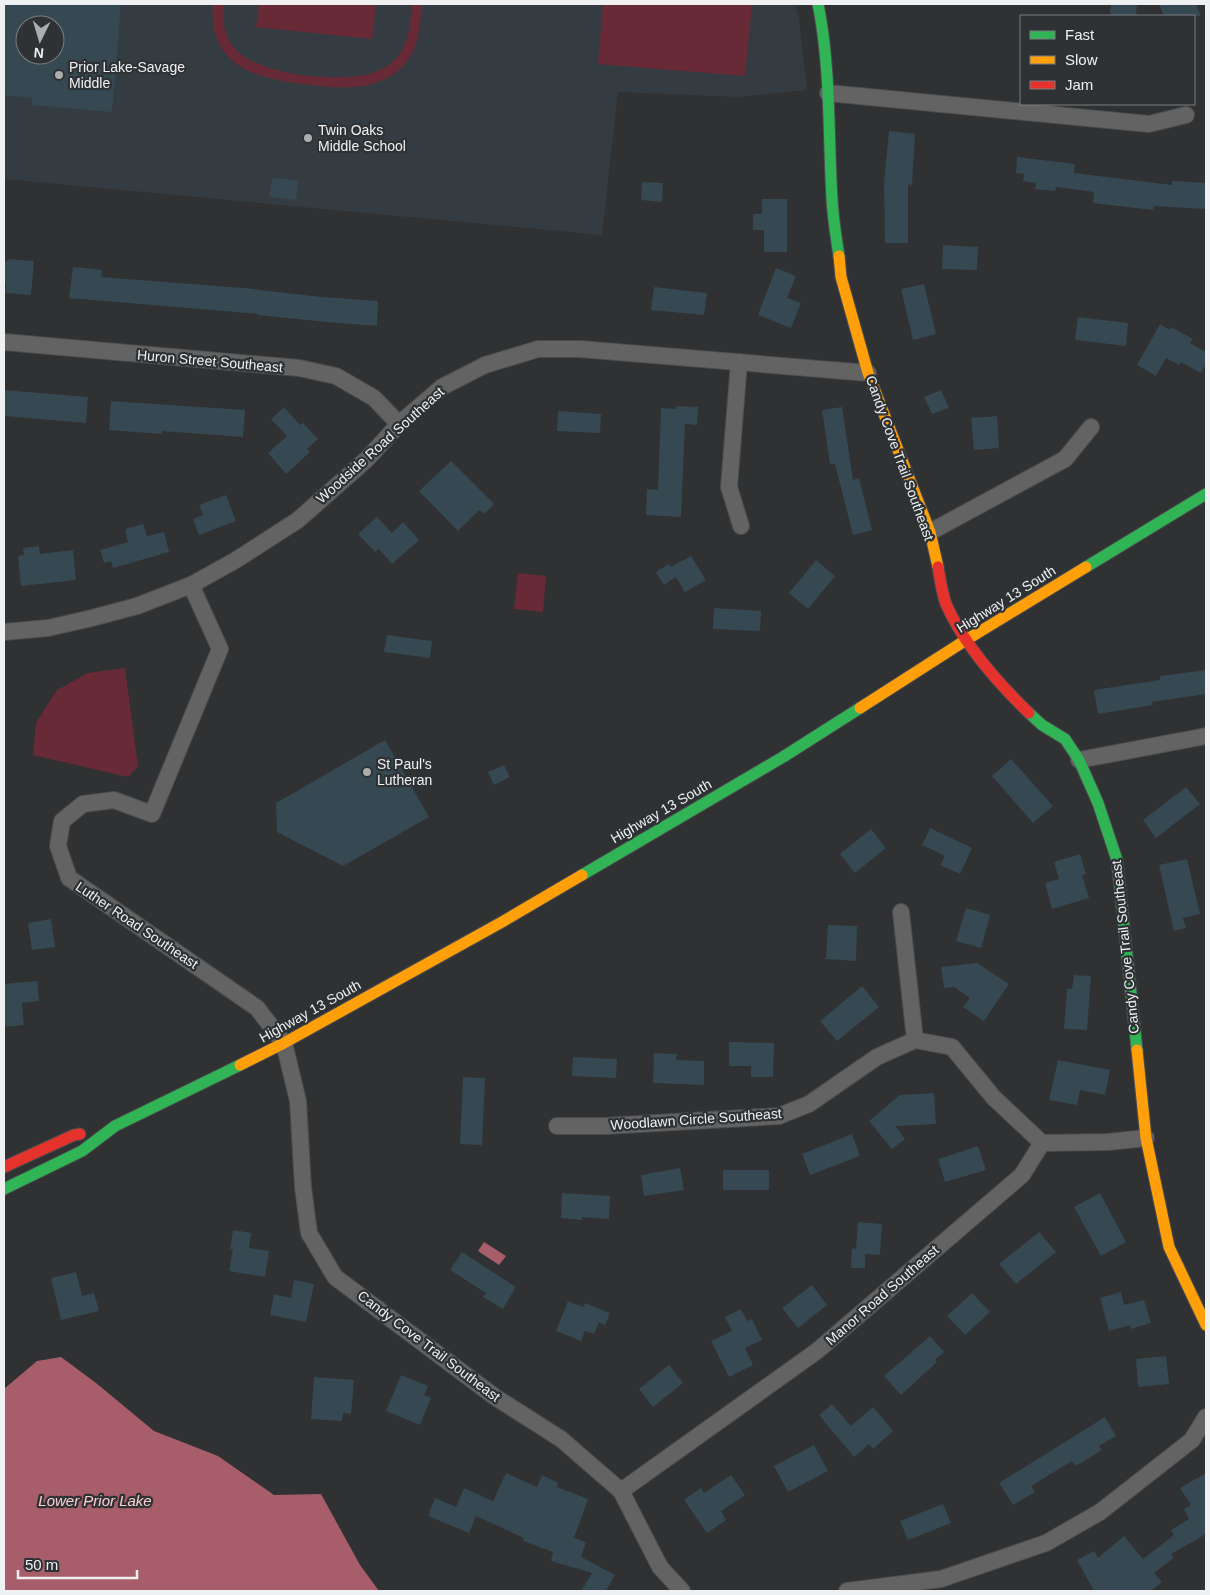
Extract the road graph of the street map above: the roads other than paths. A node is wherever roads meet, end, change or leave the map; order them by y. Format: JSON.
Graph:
{"nodes":[{"id":1,"x":818,"y":4,"type":"edge"},
{"id":2,"x":828,"y":93,"type":"junction"},
{"id":3,"x":1186,"y":115,"type":"dead end"},
{"id":4,"x":4,"y":342,"type":"edge"},
{"id":5,"x":739,"y":362,"type":"junction"},
{"id":6,"x":868,"y":373,"type":"junction"},
{"id":7,"x":399,"y":424,"type":"junction"},
{"id":8,"x":1090,"y":427,"type":"dead end"},
{"id":9,"x":1206,"y":494,"type":"edge"},
{"id":10,"x":741,"y":526,"type":"dead end"},
{"id":11,"x":930,"y":532,"type":"junction"},
{"id":12,"x":191,"y":585,"type":"junction"},
{"id":13,"x":4,"y":632,"type":"edge"},
{"id":14,"x":966,"y":640,"type":"junction"},
{"id":15,"x":1206,"y":736,"type":"edge"},
{"id":16,"x":1079,"y":760,"type":"junction"},
{"id":17,"x":901,"y":912,"type":"dead end"},
{"id":18,"x":915,"y":1040,"type":"junction"},
{"id":19,"x":284,"y":1043,"type":"junction"},
{"id":20,"x":115,"y":1126,"type":"junction"},
{"id":21,"x":557,"y":1126,"type":"dead end"},
{"id":22,"x":1146,"y":1138,"type":"junction"},
{"id":23,"x":1042,"y":1143,"type":"junction"},
{"id":24,"x":4,"y":1167,"type":"edge"},
{"id":25,"x":4,"y":1189,"type":"edge"},
{"id":26,"x":1206,"y":1325,"type":"edge"},
{"id":27,"x":1206,"y":1417,"type":"edge"},
{"id":28,"x":621,"y":1491,"type":"junction"},
{"id":29,"x":682,"y":1591,"type":"edge"},
{"id":30,"x":847,"y":1591,"type":"edge"}],
"edges":[{"from":1,"to":2,"type":"main road","name":"Candy Cove Trail Southeast"},
{"from":2,"to":3,"type":"street"},
{"from":2,"to":6,"type":"main road","name":"Candy Cove Trail Southeast"},
{"from":4,"to":7,"type":"street","name":"Huron Street Southeast"},
{"from":5,"to":6,"type":"street","name":"Woodside Road Southeast"},
{"from":5,"to":7,"type":"street","name":"Woodside Road Southeast"},
{"from":5,"to":10,"type":"street"},
{"from":6,"to":11,"type":"main road","name":"Candy Cove Trail Southeast"},
{"from":7,"to":12,"type":"street","name":"Woodside Road Southeast"},
{"from":8,"to":11,"type":"street"},
{"from":9,"to":14,"type":"main road","name":"Highway 13 South"},
{"from":11,"to":14,"type":"main road","name":"Candy Cove Trail Southeast"},
{"from":12,"to":13,"type":"street","name":"Woodside Road Southeast"},
{"from":12,"to":19,"type":"street","name":"Luther Road Southeast"},
{"from":14,"to":16,"type":"main road","name":"Candy Cove Trail Southeast"},
{"from":14,"to":19,"type":"main road","name":"Highway 13 South"},
{"from":15,"to":16,"type":"street"},
{"from":16,"to":22,"type":"main road","name":"Candy Cove Trail Southeast"},
{"from":17,"to":18,"type":"street"},
{"from":18,"to":21,"type":"street","name":"Woodlawn Circle Southeast"},
{"from":18,"to":23,"type":"street"},
{"from":19,"to":20,"type":"main road","name":"Highway 13 South"},
{"from":19,"to":28,"type":"street","name":"Candy Cove Trail Southeast"},
{"from":20,"to":24,"type":"main road","name":"Highway 13 South"},
{"from":20,"to":25,"type":"main road","name":"Highway 13 South"},
{"from":22,"to":23,"type":"street"},
{"from":22,"to":26,"type":"main road","name":"Candy Cove Trail Southeast"},
{"from":23,"to":28,"type":"street","name":"Manor Road Southeast"},
{"from":27,"to":30,"type":"street"},
{"from":28,"to":29,"type":"street","name":"Candy Cove Trail Southeast"}]}
